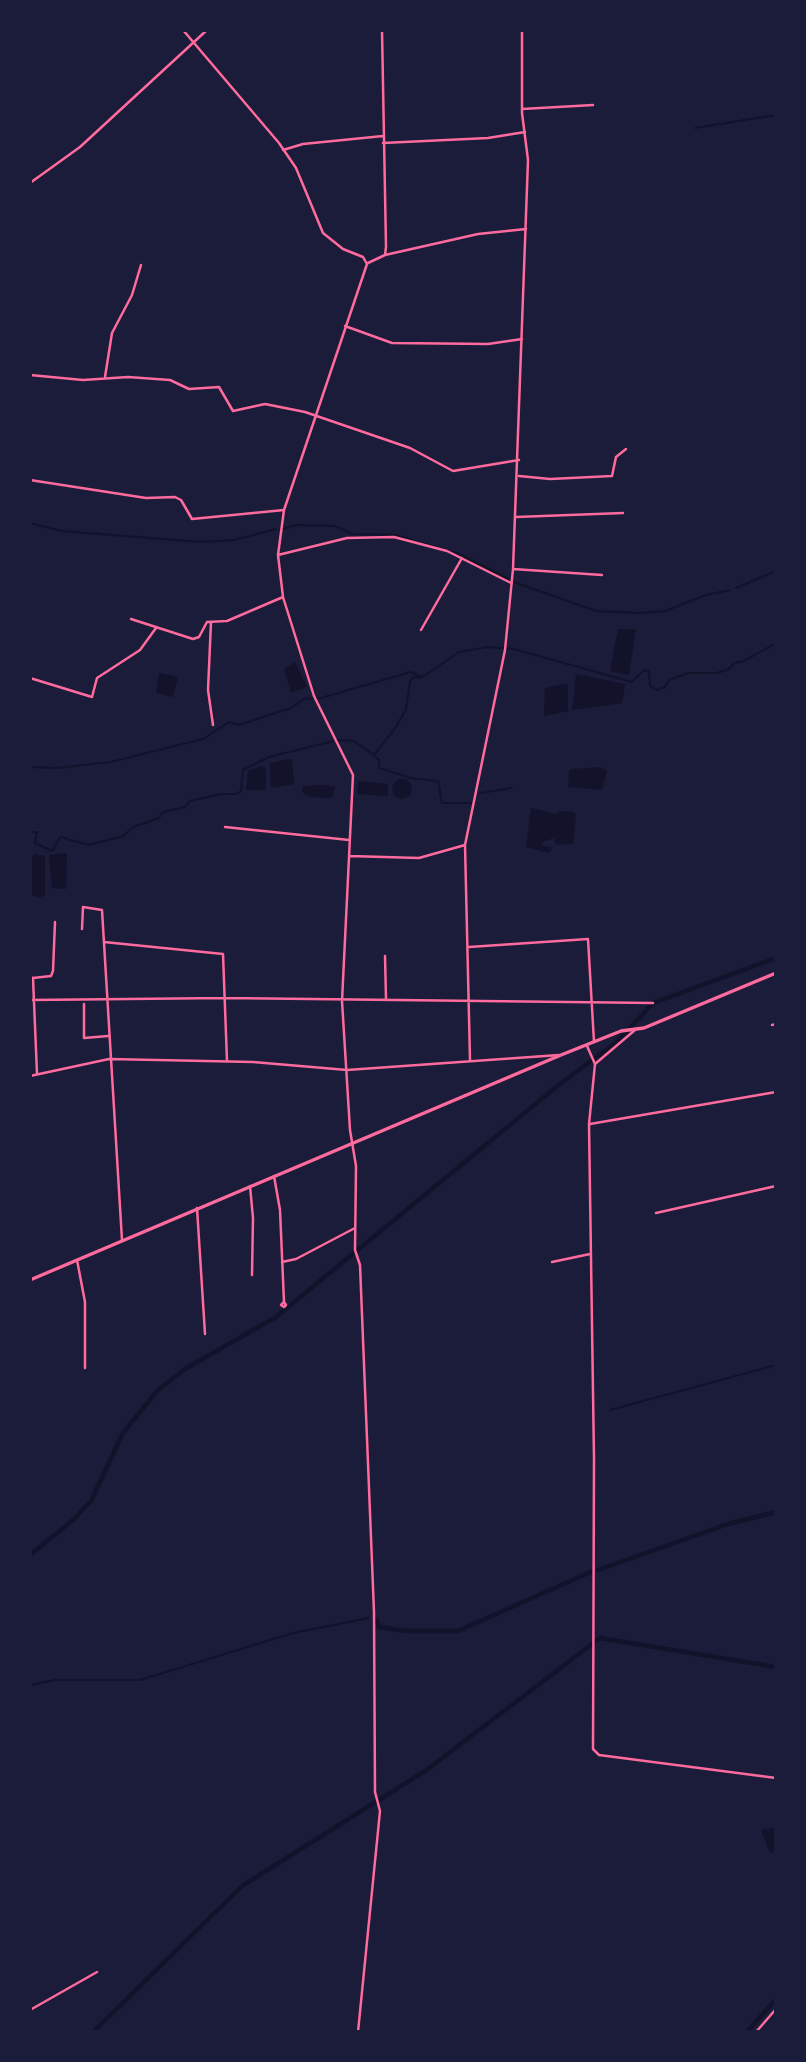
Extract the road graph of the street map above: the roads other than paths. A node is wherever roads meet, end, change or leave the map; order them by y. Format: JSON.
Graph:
{"nodes":[{"id":1,"x":183,"y":30,"type":"edge"},
{"id":2,"x":207,"y":30,"type":"edge"},
{"id":3,"x":382,"y":30,"type":"edge"},
{"id":4,"x":522,"y":30,"type":"edge"},
{"id":5,"x":194,"y":41,"type":"junction"},
{"id":6,"x":593,"y":105,"type":"dead end"},
{"id":7,"x":522,"y":109,"type":"junction"},
{"id":8,"x":525,"y":132,"type":"junction"},
{"id":9,"x":383,"y":136,"type":"junction"},
{"id":10,"x":383,"y":143,"type":"junction"},
{"id":11,"x":283,"y":150,"type":"junction"},
{"id":12,"x":30,"y":183,"type":"edge"},
{"id":13,"x":526,"y":229,"type":"junction"},
{"id":14,"x":385,"y":255,"type":"junction"},
{"id":15,"x":367,"y":264,"type":"junction"},
{"id":16,"x":141,"y":265,"type":"dead end"},
{"id":17,"x":345,"y":326,"type":"junction"},
{"id":18,"x":522,"y":339,"type":"junction"},
{"id":19,"x":30,"y":375,"type":"edge"},
{"id":20,"x":105,"y":377,"type":"junction"},
{"id":21,"x":318,"y":416,"type":"junction"},
{"id":22,"x":626,"y":449,"type":"dead end"},
{"id":23,"x":519,"y":460,"type":"junction"},
{"id":24,"x":518,"y":476,"type":"junction"},
{"id":25,"x":30,"y":480,"type":"edge"},
{"id":26,"x":284,"y":510,"type":"junction"},
{"id":27,"x":623,"y":513,"type":"dead end"},
{"id":28,"x":516,"y":517,"type":"junction"},
{"id":29,"x":278,"y":555,"type":"junction"},
{"id":30,"x":462,"y":558,"type":"junction"},
{"id":31,"x":513,"y":569,"type":"junction"},
{"id":32,"x":602,"y":575,"type":"dead end"},
{"id":33,"x":512,"y":583,"type":"junction"},
{"id":34,"x":283,"y":597,"type":"junction"},
{"id":35,"x":131,"y":618,"type":"dead end"},
{"id":36,"x":211,"y":622,"type":"junction"},
{"id":37,"x":156,"y":628,"type":"junction"},
{"id":38,"x":421,"y":630,"type":"dead end"},
{"id":39,"x":30,"y":678,"type":"edge"},
{"id":40,"x":213,"y":725,"type":"dead end"},
{"id":41,"x":225,"y":827,"type":"dead end"},
{"id":42,"x":349,"y":839,"type":"junction"},
{"id":43,"x":465,"y":845,"type":"junction"},
{"id":44,"x":349,"y":856,"type":"junction"},
{"id":45,"x":55,"y":922,"type":"dead end"},
{"id":46,"x":82,"y":929,"type":"dead end"},
{"id":47,"x":102,"y":942,"type":"junction"},
{"id":48,"x":468,"y":947,"type":"junction"},
{"id":49,"x":385,"y":956,"type":"dead end"},
{"id":50,"x":776,"y":973,"type":"edge"},
{"id":51,"x":32,"y":977,"type":"edge"},
{"id":52,"x":225,"y":998,"type":"junction"},
{"id":53,"x":342,"y":999,"type":"junction"},
{"id":54,"x":386,"y":999,"type":"junction"},
{"id":55,"x":32,"y":1000,"type":"edge"},
{"id":56,"x":653,"y":1003,"type":"dead end"},
{"id":57,"x":83,"y":1004,"type":"dead end"},
{"id":58,"x":634,"y":1029,"type":"junction"},
{"id":59,"x":108,"y":1036,"type":"junction"},
{"id":60,"x":594,"y":1042,"type":"junction"},
{"id":61,"x":587,"y":1046,"type":"junction"},
{"id":62,"x":561,"y":1055,"type":"junction"},
{"id":63,"x":109,"y":1059,"type":"junction"},
{"id":64,"x":470,"y":1060,"type":"junction"},
{"id":65,"x":227,"y":1061,"type":"junction"},
{"id":66,"x":595,"y":1062,"type":"junction"},
{"id":67,"x":347,"y":1070,"type":"junction"},
{"id":68,"x":37,"y":1074,"type":"junction"},
{"id":69,"x":30,"y":1076,"type":"edge"},
{"id":70,"x":776,"y":1092,"type":"edge"},
{"id":71,"x":589,"y":1124,"type":"junction"},
{"id":72,"x":353,"y":1143,"type":"junction"},
{"id":73,"x":274,"y":1176,"type":"junction"},
{"id":74,"x":250,"y":1186,"type":"junction"},
{"id":75,"x":776,"y":1186,"type":"edge"},
{"id":76,"x":197,"y":1208,"type":"junction"},
{"id":77,"x":656,"y":1213,"type":"dead end"},
{"id":78,"x":355,"y":1228,"type":"junction"},
{"id":79,"x":122,"y":1240,"type":"junction"},
{"id":80,"x":590,"y":1254,"type":"junction"},
{"id":81,"x":77,"y":1260,"type":"junction"},
{"id":82,"x":282,"y":1262,"type":"junction"},
{"id":83,"x":552,"y":1262,"type":"dead end"},
{"id":84,"x":252,"y":1275,"type":"dead end"},
{"id":85,"x":30,"y":1280,"type":"edge"},
{"id":86,"x":284,"y":1302,"type":"dead end"},
{"id":87,"x":205,"y":1334,"type":"dead end"},
{"id":88,"x":85,"y":1368,"type":"dead end"},
{"id":89,"x":776,"y":1778,"type":"edge"},
{"id":90,"x":97,"y":1972,"type":"dead end"},
{"id":91,"x":30,"y":2010,"type":"edge"},
{"id":92,"x":776,"y":2010,"type":"edge"},
{"id":93,"x":358,"y":2032,"type":"edge"},
{"id":94,"x":756,"y":2032,"type":"edge"}],
"edges":[{"from":1,"to":5,"type":"street"},
{"from":2,"to":5,"type":"street"},
{"from":3,"to":9,"type":"street"},
{"from":4,"to":7,"type":"street"},
{"from":5,"to":11,"type":"street"},
{"from":5,"to":12,"type":"street"},
{"from":6,"to":7,"type":"street"},
{"from":7,"to":8,"type":"street"},
{"from":8,"to":10,"type":"street"},
{"from":8,"to":13,"type":"street"},
{"from":9,"to":10,"type":"street"},
{"from":9,"to":11,"type":"street"},
{"from":10,"to":14,"type":"street"},
{"from":11,"to":15,"type":"street"},
{"from":13,"to":14,"type":"street"},
{"from":13,"to":18,"type":"street"},
{"from":14,"to":15,"type":"street"},
{"from":15,"to":17,"type":"street"},
{"from":16,"to":20,"type":"street"},
{"from":17,"to":18,"type":"street"},
{"from":17,"to":21,"type":"street"},
{"from":18,"to":23,"type":"street"},
{"from":19,"to":20,"type":"street"},
{"from":20,"to":21,"type":"street"},
{"from":21,"to":23,"type":"street"},
{"from":21,"to":26,"type":"street"},
{"from":22,"to":24,"type":"street"},
{"from":23,"to":24,"type":"street"},
{"from":24,"to":28,"type":"street"},
{"from":25,"to":26,"type":"street"},
{"from":26,"to":29,"type":"street"},
{"from":27,"to":28,"type":"street"},
{"from":28,"to":31,"type":"street"},
{"from":29,"to":30,"type":"street"},
{"from":29,"to":34,"type":"street"},
{"from":30,"to":33,"type":"street"},
{"from":30,"to":38,"type":"street"},
{"from":31,"to":32,"type":"street"},
{"from":31,"to":33,"type":"street"},
{"from":33,"to":43,"type":"street"},
{"from":34,"to":36,"type":"street"},
{"from":34,"to":42,"type":"street"},
{"from":35,"to":37,"type":"street"},
{"from":36,"to":37,"type":"street"},
{"from":36,"to":40,"type":"street"},
{"from":37,"to":39,"type":"street"},
{"from":41,"to":42,"type":"street"},
{"from":42,"to":44,"type":"street"},
{"from":43,"to":44,"type":"street"},
{"from":43,"to":48,"type":"street"},
{"from":44,"to":53,"type":"street"},
{"from":45,"to":51,"type":"street"},
{"from":46,"to":47,"type":"street"},
{"from":47,"to":52,"type":"street"},
{"from":47,"to":59,"type":"street"},
{"from":48,"to":60,"type":"street"},
{"from":48,"to":64,"type":"street"},
{"from":49,"to":54,"type":"street"},
{"from":50,"to":58,"type":"main road"},
{"from":51,"to":55,"type":"street"},
{"from":52,"to":53,"type":"street"},
{"from":52,"to":55,"type":"street"},
{"from":52,"to":65,"type":"street"},
{"from":53,"to":54,"type":"street"},
{"from":53,"to":67,"type":"street"},
{"from":54,"to":56,"type":"street"},
{"from":55,"to":68,"type":"street"},
{"from":57,"to":59,"type":"street"},
{"from":58,"to":60,"type":"main road"},
{"from":58,"to":66,"type":"street"},
{"from":59,"to":63,"type":"street"},
{"from":60,"to":61,"type":"main road"},
{"from":61,"to":62,"type":"main road"},
{"from":61,"to":66,"type":"street"},
{"from":62,"to":64,"type":"street"},
{"from":62,"to":72,"type":"main road"},
{"from":63,"to":65,"type":"street"},
{"from":63,"to":68,"type":"street"},
{"from":63,"to":79,"type":"street"},
{"from":64,"to":67,"type":"street"},
{"from":65,"to":67,"type":"street"},
{"from":66,"to":71,"type":"street"},
{"from":67,"to":72,"type":"street"},
{"from":68,"to":69,"type":"street"},
{"from":70,"to":71,"type":"street"},
{"from":71,"to":80,"type":"street"},
{"from":72,"to":73,"type":"main road"},
{"from":72,"to":78,"type":"street"},
{"from":73,"to":74,"type":"main road"},
{"from":73,"to":82,"type":"street"},
{"from":74,"to":76,"type":"main road"},
{"from":74,"to":84,"type":"street"},
{"from":75,"to":77,"type":"street"},
{"from":76,"to":79,"type":"main road"},
{"from":76,"to":87,"type":"street"},
{"from":78,"to":82,"type":"street"},
{"from":78,"to":93,"type":"street"},
{"from":79,"to":81,"type":"main road"},
{"from":80,"to":83,"type":"street"},
{"from":80,"to":89,"type":"street"},
{"from":81,"to":85,"type":"main road"},
{"from":81,"to":88,"type":"street"},
{"from":82,"to":86,"type":"street"},
{"from":90,"to":91,"type":"street"},
{"from":92,"to":94,"type":"street"}]}
